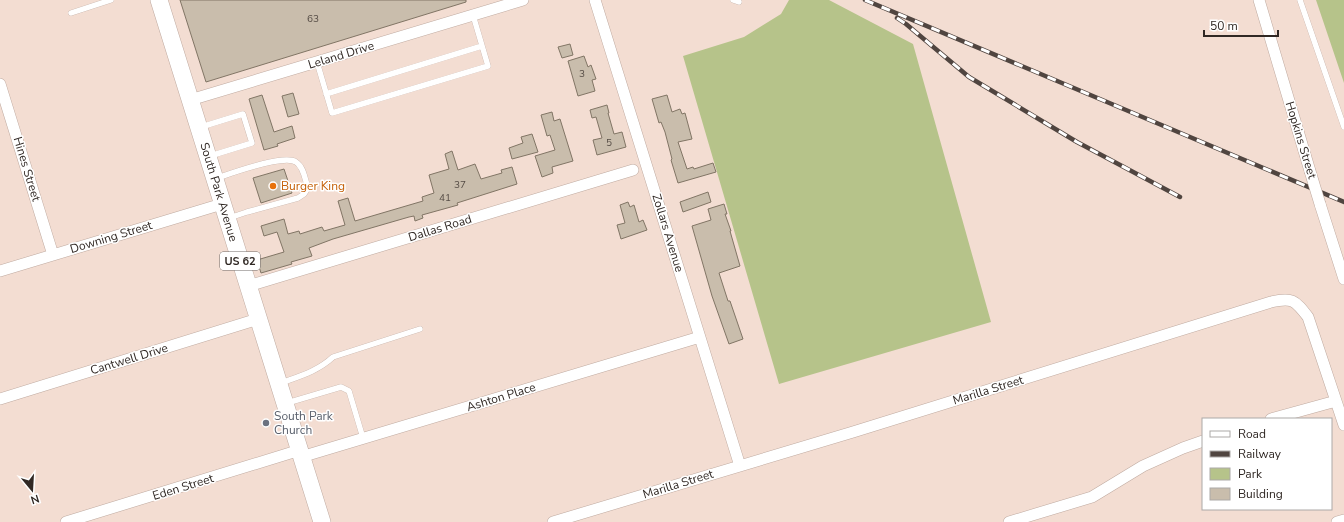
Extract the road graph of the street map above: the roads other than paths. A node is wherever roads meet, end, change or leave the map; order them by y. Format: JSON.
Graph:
{"nodes":[{"id":1,"x":110,"y":0,"type":"edge"},
{"id":2,"x":159,"y":0,"type":"edge"},
{"id":3,"x":523,"y":0,"type":"edge"},
{"id":4,"x":595,"y":0,"type":"edge"},
{"id":5,"x":1259,"y":0,"type":"edge"},
{"id":6,"x":1300,"y":0,"type":"edge"},
{"id":7,"x":71,"y":13,"type":"dead end"},
{"id":8,"x":472,"y":15,"type":"junction"},
{"id":9,"x":482,"y":46,"type":"junction"},
{"id":10,"x":317,"y":62,"type":"junction"},
{"id":11,"x":0,"y":84,"type":"edge"},
{"id":12,"x":326,"y":94,"type":"junction"},
{"id":13,"x":190,"y":100,"type":"junction"},
{"id":14,"x":1344,"y":127,"type":"edge"},
{"id":15,"x":198,"y":128,"type":"junction"},
{"id":16,"x":208,"y":157,"type":"junction"},
{"id":17,"x":633,"y":170,"type":"dead end"},
{"id":18,"x":214,"y":179,"type":"junction"},
{"id":19,"x":225,"y":211,"type":"junction"},
{"id":20,"x":53,"y":255,"type":"junction"},
{"id":21,"x":0,"y":271,"type":"edge"},
{"id":22,"x":1344,"y":279,"type":"edge"},
{"id":23,"x":248,"y":286,"type":"junction"},
{"id":24,"x":258,"y":320,"type":"junction"},
{"id":25,"x":420,"y":329,"type":"dead end"},
{"id":26,"x":700,"y":337,"type":"junction"},
{"id":27,"x":279,"y":383,"type":"junction"},
{"id":28,"x":0,"y":399,"type":"edge"},
{"id":29,"x":1336,"y":401,"type":"junction"},
{"id":30,"x":285,"y":403,"type":"junction"},
{"id":31,"x":1275,"y":418,"type":"edge"},
{"id":32,"x":1344,"y":425,"type":"edge"},
{"id":33,"x":363,"y":438,"type":"junction"},
{"id":34,"x":1202,"y":441,"type":"edge"},
{"id":35,"x":301,"y":454,"type":"junction"},
{"id":36,"x":740,"y":466,"type":"junction"},
{"id":37,"x":1344,"y":520,"type":"edge"},
{"id":38,"x":66,"y":522,"type":"edge"},
{"id":39,"x":322,"y":522,"type":"edge"},
{"id":40,"x":553,"y":522,"type":"edge"},
{"id":41,"x":1009,"y":522,"type":"edge"},
{"id":42,"x":1337,"y":522,"type":"edge"}],
"edges":[{"from":1,"to":7,"type":"lane"},
{"from":2,"to":13,"type":"main road","name":"South Park Avenue","number":"US 62"},
{"from":3,"to":8,"type":"street","name":"Leland Drive"},
{"from":4,"to":26,"type":"street","name":"Zollars Avenue"},
{"from":5,"to":22,"type":"street","name":"Hopkins Street","bridge":true},
{"from":6,"to":14,"type":"lane"},
{"from":8,"to":9,"type":"lane"},
{"from":8,"to":10,"type":"street","name":"Leland Drive"},
{"from":9,"to":12,"type":"lane"},
{"from":9,"to":12,"type":"lane"},
{"from":10,"to":12,"type":"lane"},
{"from":10,"to":13,"type":"street","name":"Leland Drive"},
{"from":11,"to":20,"type":"street","name":"Hines Street"},
{"from":13,"to":15,"type":"main road","name":"South Park Avenue","number":"US 62"},
{"from":15,"to":16,"type":"main road","name":"South Park Avenue","number":"US 62"},
{"from":15,"to":16,"type":"lane"},
{"from":16,"to":18,"type":"main road","name":"South Park Avenue","number":"US 62"},
{"from":17,"to":23,"type":"street","name":"Dallas Road"},
{"from":18,"to":19,"type":"main road","name":"South Park Avenue","number":"US 62"},
{"from":18,"to":19,"type":"lane"},
{"from":19,"to":20,"type":"street","name":"Downing Street"},
{"from":19,"to":23,"type":"main road","name":"South Park Avenue","number":"US 62"},
{"from":20,"to":21,"type":"street","name":"Downing Street"},
{"from":23,"to":24,"type":"main road","name":"South Park Avenue","number":"US 62"},
{"from":24,"to":27,"type":"main road","name":"South Park Avenue","number":"US 62"},
{"from":24,"to":28,"type":"street","name":"Cantwell Drive"},
{"from":25,"to":27,"type":"lane"},
{"from":26,"to":33,"type":"street","name":"Ashton Place"},
{"from":26,"to":36,"type":"street","name":"Zollars Avenue"},
{"from":27,"to":30,"type":"main road","name":"South Park Avenue","number":"US 62"},
{"from":29,"to":31,"type":"street"},
{"from":29,"to":32,"type":"street","name":"Marilla Street"},
{"from":29,"to":36,"type":"street","name":"Marilla Street"},
{"from":30,"to":33,"type":"lane"},
{"from":30,"to":35,"type":"main road","name":"South Park Avenue","number":"US 62"},
{"from":33,"to":35,"type":"street","name":"Ashton Place"},
{"from":34,"to":41,"type":"street"},
{"from":35,"to":38,"type":"street","name":"Eden Street"},
{"from":35,"to":39,"type":"main road","name":"South Park Avenue","number":"US 62"},
{"from":36,"to":40,"type":"street","name":"Marilla Street"},
{"from":37,"to":42,"type":"street"}]}
